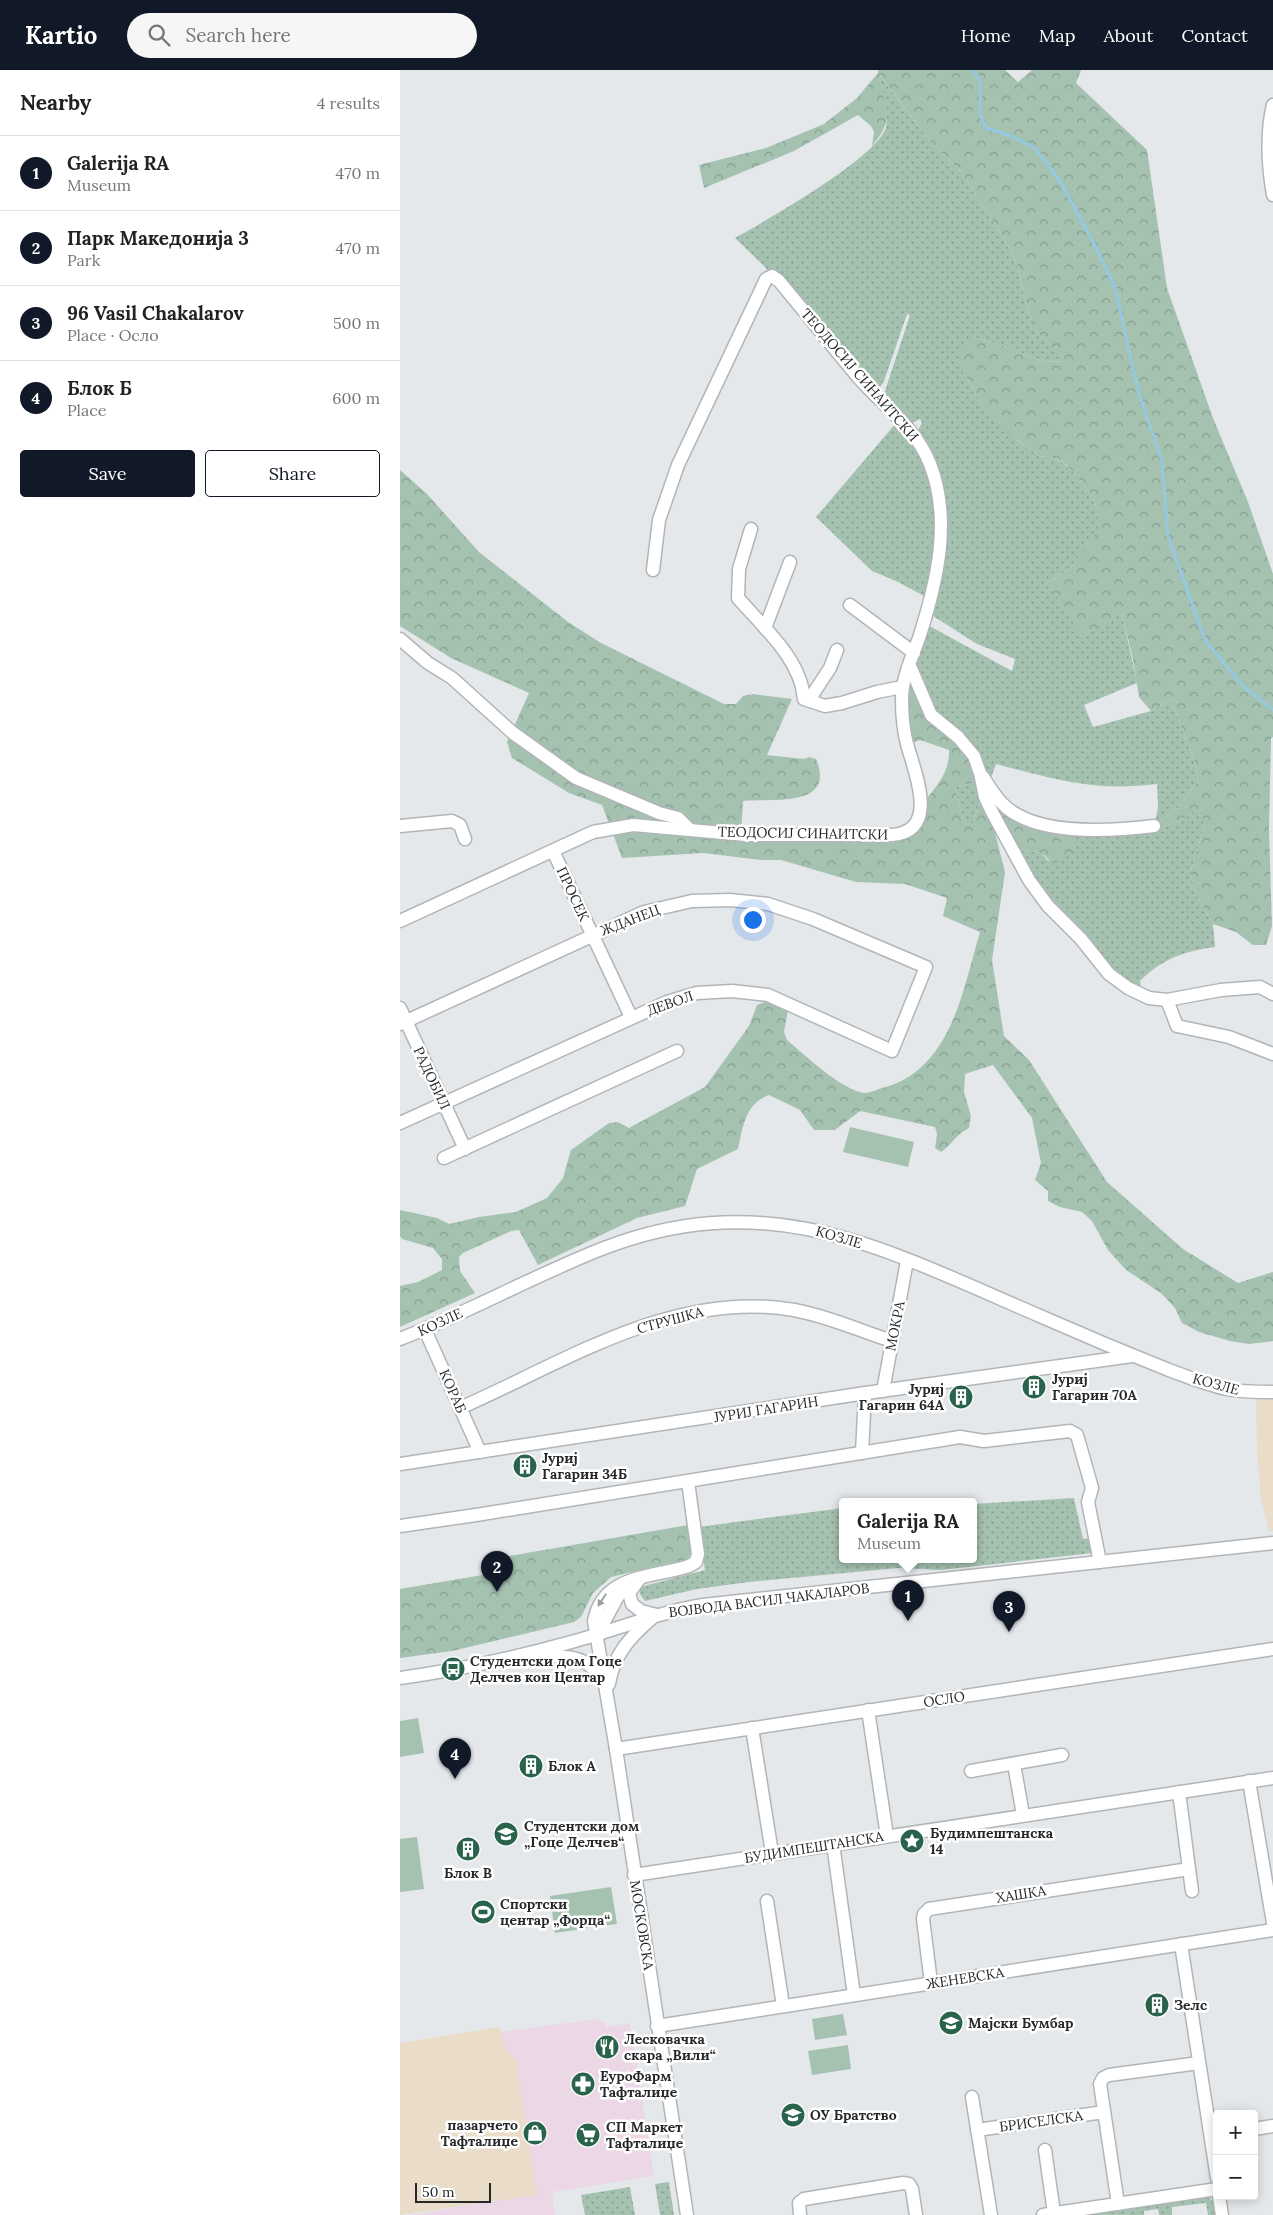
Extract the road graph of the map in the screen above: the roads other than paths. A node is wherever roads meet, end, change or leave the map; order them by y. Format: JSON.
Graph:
{"nodes":[{"id":1,"x":1273,"y":105,"type":"edge"},
{"id":2,"x":1273,"y":195,"type":"edge"},
{"id":3,"x":750,"y":529,"type":"dead end"},
{"id":4,"x":790,"y":562,"type":"dead end"},
{"id":5,"x":653,"y":570,"type":"dead end"},
{"id":6,"x":850,"y":605,"type":"dead end"},
{"id":7,"x":765,"y":628,"type":"junction"},
{"id":8,"x":400,"y":639,"type":"edge"},
{"id":9,"x":837,"y":650,"type":"dead end"},
{"id":10,"x":914,"y":653,"type":"junction"},
{"id":11,"x":910,"y":666,"type":"junction"},
{"id":12,"x":902,"y":687,"type":"junction"},
{"id":13,"x":809,"y":700,"type":"junction"},
{"id":14,"x":980,"y":773,"type":"junction"},
{"id":15,"x":400,"y":826,"type":"edge"},
{"id":16,"x":1154,"y":826,"type":"dead end"},
{"id":17,"x":690,"y":830,"type":"junction"},
{"id":18,"x":465,"y":839,"type":"dead end"},
{"id":19,"x":553,"y":851,"type":"junction"},
{"id":20,"x":400,"y":921,"type":"edge"},
{"id":21,"x":592,"y":935,"type":"junction"},
{"id":22,"x":926,"y":967,"type":"joint"},
{"id":23,"x":1273,"y":994,"type":"edge"},
{"id":24,"x":1167,"y":1000,"type":"junction"},
{"id":25,"x":400,"y":1008,"type":"edge"},
{"id":26,"x":631,"y":1017,"type":"junction"},
{"id":27,"x":403,"y":1022,"type":"edge"},
{"id":28,"x":677,"y":1051,"type":"dead end"},
{"id":29,"x":1273,"y":1054,"type":"edge"},
{"id":30,"x":444,"y":1104,"type":"junction"},
{"id":31,"x":400,"y":1123,"type":"edge"},
{"id":32,"x":465,"y":1149,"type":"junction"},
{"id":33,"x":444,"y":1158,"type":"dead end"},
{"id":34,"x":907,"y":1261,"type":"junction"},
{"id":35,"x":425,"y":1330,"type":"junction"},
{"id":36,"x":400,"y":1339,"type":"edge"},
{"id":37,"x":892,"y":1341,"type":"junction"},
{"id":38,"x":1132,"y":1356,"type":"junction"},
{"id":39,"x":883,"y":1391,"type":"junction"},
{"id":40,"x":1273,"y":1392,"type":"edge"},
{"id":41,"x":865,"y":1393,"type":"junction"},
{"id":42,"x":460,"y":1408,"type":"junction"},
{"id":43,"x":480,"y":1452,"type":"junction"},
{"id":44,"x":862,"y":1454,"type":"junction"},
{"id":45,"x":400,"y":1464,"type":"edge"},
{"id":46,"x":688,"y":1482,"type":"junction"},
{"id":47,"x":400,"y":1526,"type":"edge"},
{"id":48,"x":1273,"y":1543,"type":"edge"},
{"id":49,"x":1100,"y":1562,"type":"junction"},
{"id":50,"x":636,"y":1579,"type":"junction"},
{"id":51,"x":657,"y":1614,"type":"junction"},
{"id":52,"x":597,"y":1635,"type":"junction"},
{"id":53,"x":1273,"y":1649,"type":"edge"},
{"id":54,"x":517,"y":1656,"type":"junction"},
{"id":55,"x":400,"y":1678,"type":"edge"},
{"id":56,"x":607,"y":1696,"type":"junction"},
{"id":57,"x":868,"y":1710,"type":"junction"},
{"id":58,"x":752,"y":1728,"type":"junction"},
{"id":59,"x":616,"y":1749,"type":"junction"},
{"id":60,"x":1062,"y":1755,"type":"dead end"},
{"id":61,"x":1014,"y":1764,"type":"junction"},
{"id":62,"x":971,"y":1771,"type":"dead end"},
{"id":63,"x":1273,"y":1778,"type":"edge"},
{"id":64,"x":1249,"y":1781,"type":"junction"},
{"id":65,"x":1179,"y":1792,"type":"junction"},
{"id":66,"x":1023,"y":1815,"type":"junction"},
{"id":67,"x":887,"y":1836,"type":"junction"},
{"id":68,"x":833,"y":1844,"type":"junction"},
{"id":69,"x":772,"y":1853,"type":"junction"},
{"id":70,"x":1189,"y":1869,"type":"junction"},
{"id":71,"x":634,"y":1875,"type":"junction"},
{"id":72,"x":1192,"y":1891,"type":"dead end"},
{"id":73,"x":767,"y":1901,"type":"dead end"},
{"id":74,"x":1273,"y":1923,"type":"edge"},
{"id":75,"x":1273,"y":1930,"type":"edge"},
{"id":76,"x":1181,"y":1944,"type":"junction"},
{"id":77,"x":931,"y":1983,"type":"junction"},
{"id":78,"x":854,"y":1995,"type":"junction"},
{"id":79,"x":783,"y":2006,"type":"junction"},
{"id":80,"x":657,"y":2026,"type":"junction"},
{"id":81,"x":1199,"y":2063,"type":"junction"},
{"id":82,"x":972,"y":2097,"type":"dead end"},
{"id":83,"x":1104,"y":2112,"type":"junction"},
{"id":84,"x":1273,"y":2126,"type":"edge"},
{"id":85,"x":1258,"y":2128,"type":"edge"},
{"id":86,"x":978,"y":2130,"type":"junction"},
{"id":87,"x":1213,"y":2130,"type":"edge"},
{"id":88,"x":1045,"y":2150,"type":"dead end"},
{"id":89,"x":1213,"y":2190,"type":"edge"},
{"id":90,"x":1220,"y":2200,"type":"edge"},
{"id":91,"x":1118,"y":2204,"type":"junction"},
{"id":92,"x":1049,"y":2214,"type":"edge"},
{"id":93,"x":687,"y":2215,"type":"edge"},
{"id":94,"x":800,"y":2215,"type":"edge"},
{"id":95,"x":916,"y":2215,"type":"edge"},
{"id":96,"x":991,"y":2215,"type":"edge"},
{"id":97,"x":1222,"y":2215,"type":"edge"}],
"edges":[{"from":1,"to":2,"type":"street"},
{"from":3,"to":7,"type":"street"},
{"from":4,"to":7,"type":"street"},
{"from":5,"to":10,"type":"street","name":"ТЕОДОСИЈ СИНАИТСКИ"},
{"from":6,"to":10,"type":"street"},
{"from":7,"to":13,"type":"street"},
{"from":8,"to":17,"type":"street"},
{"from":9,"to":13,"type":"street"},
{"from":10,"to":11,"type":"street","name":"ТЕОДОСИЈ СИНАИТСКИ"},
{"from":11,"to":12,"type":"street","name":"ТЕОДОСИЈ СИНАИТСКИ"},
{"from":11,"to":14,"type":"street"},
{"from":12,"to":13,"type":"street"},
{"from":12,"to":17,"type":"street","name":"ТЕОДОСИЈ СИНАИТСКИ"},
{"from":14,"to":16,"type":"street"},
{"from":14,"to":24,"type":"street"},
{"from":15,"to":18,"type":"street"},
{"from":17,"to":19,"type":"street","name":"ТЕОДОСИЈ СИНАИТСКИ"},
{"from":19,"to":20,"type":"street","name":"ТЕОДОСИЈ СИНАИТСКИ"},
{"from":19,"to":21,"type":"street","name":"ПРОСЕК"},
{"from":21,"to":22,"type":"street","name":"ЖДАНЕЦ"},
{"from":21,"to":26,"type":"street","name":"ПРОСЕК"},
{"from":21,"to":27,"type":"street","name":"ЖДАНЕЦ"},
{"from":22,"to":26,"type":"street","name":"ДЕВОЛ"},
{"from":23,"to":24,"type":"street"},
{"from":24,"to":29,"type":"street"},
{"from":25,"to":27,"type":"street","name":"РАДОБИЛ"},
{"from":26,"to":30,"type":"street","name":"ДЕВОЛ"},
{"from":27,"to":30,"type":"street","name":"РАДОБИЛ"},
{"from":28,"to":32,"type":"street"},
{"from":30,"to":31,"type":"street","name":"ДЕВОЛ"},
{"from":30,"to":32,"type":"street","name":"РАДОБИЛ"},
{"from":32,"to":33,"type":"street"},
{"from":34,"to":35,"type":"street","name":"КОЗЛЕ"},
{"from":34,"to":37,"type":"street","name":"МОКРА"},
{"from":34,"to":38,"type":"street","name":"КОЗЛЕ"},
{"from":35,"to":36,"type":"street","name":"КОЗЛЕ"},
{"from":35,"to":42,"type":"street","name":"КОРАБ"},
{"from":37,"to":39,"type":"street","name":"МОКРА"},
{"from":37,"to":42,"type":"street","name":"СТРУШКА"},
{"from":38,"to":39,"type":"street","name":"ЈУРИЈ ГАГАРИН"},
{"from":38,"to":40,"type":"street","name":"КОЗЛЕ"},
{"from":39,"to":41,"type":"street","name":"ЈУРИЈ ГАГАРИН"},
{"from":41,"to":43,"type":"street","name":"ЈУРИЈ ГАГАРИН"},
{"from":41,"to":44,"type":"street"},
{"from":42,"to":43,"type":"street","name":"КОРАБ"},
{"from":43,"to":45,"type":"street","name":"ЈУРИЈ ГАГАРИН"},
{"from":44,"to":46,"type":"street"},
{"from":44,"to":49,"type":"street"},
{"from":46,"to":47,"type":"street"},
{"from":46,"to":50,"type":"street"},
{"from":48,"to":49,"type":"street","name":"ВОЈВОДА ВАСИЛ ЧАКАЛАРОВ"},
{"from":49,"to":51,"type":"street","name":"ВОЈВОДА ВАСИЛ ЧАКАЛАРОВ"},
{"from":50,"to":51,"type":"street"},
{"from":50,"to":52,"type":"street"},
{"from":51,"to":52,"type":"street","name":"ВОЈВОДА ВАСИЛ ЧАКАЛАРОВ"},
{"from":51,"to":56,"type":"street"},
{"from":52,"to":54,"type":"street","name":"ВОЈВОДА ВАСИЛ ЧАКАЛАРОВ"},
{"from":52,"to":56,"type":"street","name":"МОСКОВСКА"},
{"from":53,"to":57,"type":"street","name":"ОСЛО"},
{"from":54,"to":55,"type":"street"},
{"from":54,"to":56,"type":"street"},
{"from":56,"to":59,"type":"street","name":"МОСКОВСКА"},
{"from":57,"to":58,"type":"street","name":"ОСЛО"},
{"from":57,"to":67,"type":"street"},
{"from":58,"to":59,"type":"street","name":"ОСЛО"},
{"from":58,"to":69,"type":"street"},
{"from":59,"to":71,"type":"street","name":"МОСКОВСКА"},
{"from":60,"to":61,"type":"street"},
{"from":61,"to":62,"type":"street"},
{"from":61,"to":66,"type":"street"},
{"from":63,"to":64,"type":"street","name":"БУДИМПЕШТАНСКА"},
{"from":64,"to":65,"type":"street","name":"БУДИМПЕШТАНСКА"},
{"from":64,"to":74,"type":"street"},
{"from":65,"to":66,"type":"street","name":"БУДИМПЕШТАНСКА"},
{"from":65,"to":70,"type":"street"},
{"from":66,"to":67,"type":"street","name":"БУДИМПЕШТАНСКА"},
{"from":67,"to":68,"type":"street","name":"БУДИМПЕШТАНСКА"},
{"from":68,"to":69,"type":"street","name":"БУДИМПЕШТАНСКА"},
{"from":68,"to":78,"type":"street"},
{"from":69,"to":71,"type":"street","name":"БУДИМПЕШТАНСКА"},
{"from":70,"to":72,"type":"street"},
{"from":70,"to":77,"type":"street","name":"ХАШКА"},
{"from":71,"to":80,"type":"street","name":"МОСКОВСКА"},
{"from":73,"to":79,"type":"street"},
{"from":75,"to":76,"type":"street","name":"ЖЕНЕВСКА"},
{"from":76,"to":77,"type":"street","name":"ЖЕНЕВСКА"},
{"from":76,"to":81,"type":"street"},
{"from":77,"to":78,"type":"street","name":"ЖЕНЕВСКА"},
{"from":78,"to":79,"type":"street","name":"ЖЕНЕВСКА"},
{"from":79,"to":80,"type":"street","name":"ЖЕНЕВСКА"},
{"from":80,"to":93,"type":"street","name":"МОСКОВСКА"},
{"from":81,"to":83,"type":"street"},
{"from":81,"to":87,"type":"street"},
{"from":82,"to":86,"type":"street"},
{"from":83,"to":86,"type":"street","name":"БРИСЕЛСКА"},
{"from":83,"to":91,"type":"street"},
{"from":84,"to":85,"type":"street"},
{"from":86,"to":96,"type":"street"},
{"from":88,"to":92,"type":"street","name":"БРИСЕЛСКА"},
{"from":89,"to":91,"type":"street","name":"БРИСЕЛСКА"},
{"from":90,"to":97,"type":"street"},
{"from":91,"to":92,"type":"street","name":"БРИСЕЛСКА"},
{"from":94,"to":95,"type":"street"}]}
